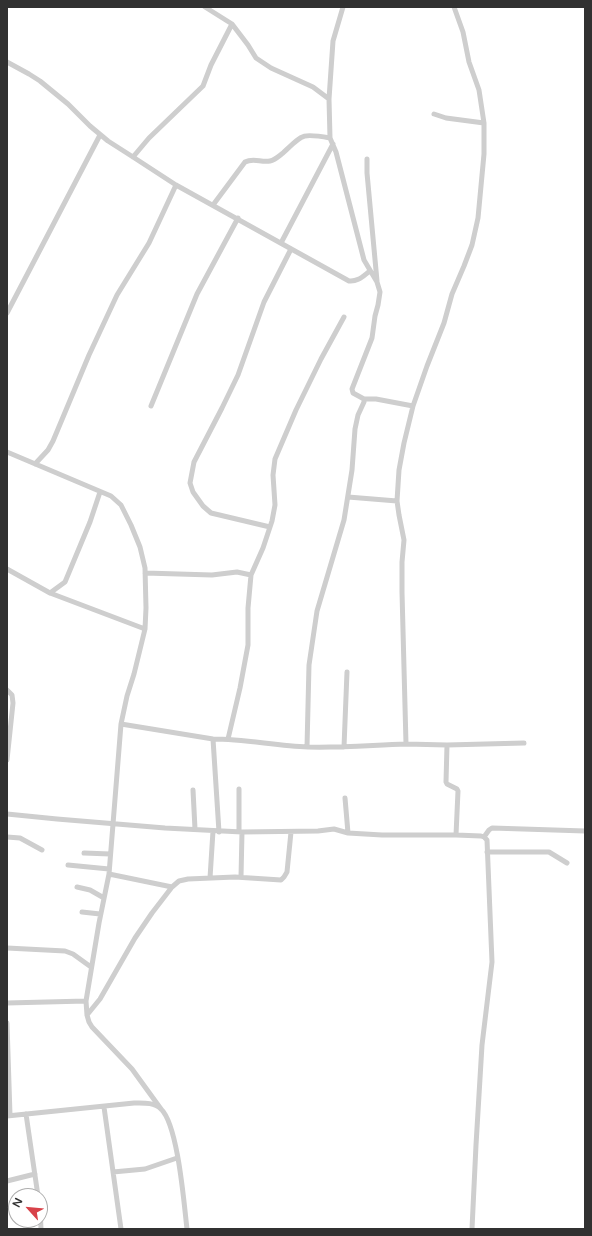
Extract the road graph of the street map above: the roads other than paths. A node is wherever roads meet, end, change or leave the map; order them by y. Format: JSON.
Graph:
{"nodes":[{"id":1,"x":205,"y":7,"type":"edge"},
{"id":2,"x":343,"y":7,"type":"edge"},
{"id":3,"x":454,"y":7,"type":"edge"},
{"id":4,"x":232,"y":24,"type":"junction"},
{"id":5,"x":7,"y":62,"type":"edge"},
{"id":6,"x":329,"y":99,"type":"junction"},
{"id":7,"x":434,"y":114,"type":"dead end"},
{"id":8,"x":484,"y":123,"type":"junction"},
{"id":9,"x":100,"y":135,"type":"junction"},
{"id":10,"x":330,"y":138,"type":"junction"},
{"id":11,"x":333,"y":144,"type":"junction"},
{"id":12,"x":133,"y":157,"type":"junction"},
{"id":13,"x":367,"y":159,"type":"dead end"},
{"id":14,"x":176,"y":185,"type":"junction"},
{"id":15,"x":213,"y":205,"type":"junction"},
{"id":16,"x":238,"y":218,"type":"junction"},
{"id":17,"x":281,"y":243,"type":"junction"},
{"id":18,"x":291,"y":249,"type":"junction"},
{"id":19,"x":370,"y":272,"type":"junction"},
{"id":20,"x":377,"y":282,"type":"junction"},
{"id":21,"x":7,"y":313,"type":"edge"},
{"id":22,"x":344,"y":317,"type":"dead end"},
{"id":23,"x":364,"y":399,"type":"junction"},
{"id":24,"x":150,"y":406,"type":"dead end"},
{"id":25,"x":413,"y":406,"type":"junction"},
{"id":26,"x":7,"y":452,"type":"edge"},
{"id":27,"x":35,"y":464,"type":"junction"},
{"id":28,"x":100,"y":492,"type":"junction"},
{"id":29,"x":348,"y":497,"type":"junction"},
{"id":30,"x":397,"y":501,"type":"junction"},
{"id":31,"x":270,"y":527,"type":"junction"},
{"id":32,"x":7,"y":569,"type":"edge"},
{"id":33,"x":145,"y":572,"type":"junction"},
{"id":34,"x":251,"y":575,"type":"junction"},
{"id":35,"x":50,"y":593,"type":"junction"},
{"id":36,"x":145,"y":629,"type":"junction"},
{"id":37,"x":347,"y":672,"type":"dead end"},
{"id":38,"x":7,"y":690,"type":"edge"},
{"id":39,"x":121,"y":724,"type":"junction"},
{"id":40,"x":213,"y":739,"type":"junction"},
{"id":41,"x":228,"y":739,"type":"junction"},
{"id":42,"x":524,"y":743,"type":"dead end"},
{"id":43,"x":406,"y":744,"type":"junction"},
{"id":44,"x":447,"y":745,"type":"junction"},
{"id":45,"x":307,"y":747,"type":"junction"},
{"id":46,"x":344,"y":747,"type":"junction"},
{"id":47,"x":7,"y":760,"type":"edge"},
{"id":48,"x":239,"y":789,"type":"dead end"},
{"id":49,"x":192,"y":790,"type":"dead end"},
{"id":50,"x":345,"y":798,"type":"dead end"},
{"id":51,"x":7,"y":814,"type":"edge"},
{"id":52,"x":113,"y":824,"type":"junction"},
{"id":53,"x":195,"y":829,"type":"junction"},
{"id":54,"x":213,"y":831,"type":"junction"},
{"id":55,"x":585,"y":831,"type":"edge"},
{"id":56,"x":219,"y":832,"type":"junction"},
{"id":57,"x":240,"y":832,"type":"junction"},
{"id":58,"x":291,"y":832,"type":"junction"},
{"id":59,"x":348,"y":833,"type":"junction"},
{"id":60,"x":456,"y":835,"type":"junction"},
{"id":61,"x":7,"y":837,"type":"edge"},
{"id":62,"x":484,"y":837,"type":"junction"},
{"id":63,"x":42,"y":850,"type":"dead end"},
{"id":64,"x":487,"y":852,"type":"junction"},
{"id":65,"x":84,"y":853,"type":"dead end"},
{"id":66,"x":110,"y":854,"type":"junction"},
{"id":67,"x":567,"y":863,"type":"dead end"},
{"id":68,"x":68,"y":865,"type":"dead end"},
{"id":69,"x":109,"y":871,"type":"junction"},
{"id":70,"x":241,"y":877,"type":"junction"},
{"id":71,"x":210,"y":878,"type":"junction"},
{"id":72,"x":77,"y":887,"type":"dead end"},
{"id":73,"x":172,"y":887,"type":"junction"},
{"id":74,"x":104,"y":898,"type":"junction"},
{"id":75,"x":82,"y":912,"type":"dead end"},
{"id":76,"x":100,"y":914,"type":"junction"},
{"id":77,"x":7,"y":948,"type":"edge"},
{"id":78,"x":91,"y":967,"type":"junction"},
{"id":79,"x":86,"y":1001,"type":"junction"},
{"id":80,"x":7,"y":1003,"type":"edge"},
{"id":81,"x":87,"y":1015,"type":"junction"},
{"id":82,"x":7,"y":1023,"type":"edge"},
{"id":83,"x":104,"y":1107,"type":"junction"},
{"id":84,"x":161,"y":1109,"type":"junction"},
{"id":85,"x":26,"y":1114,"type":"junction"},
{"id":86,"x":8,"y":1115,"type":"edge"},
{"id":87,"x":177,"y":1158,"type":"junction"},
{"id":88,"x":113,"y":1172,"type":"junction"},
{"id":89,"x":35,"y":1174,"type":"junction"},
{"id":90,"x":7,"y":1181,"type":"edge"},
{"id":91,"x":37,"y":1188,"type":"edge"},
{"id":92,"x":121,"y":1229,"type":"edge"},
{"id":93,"x":187,"y":1229,"type":"edge"},
{"id":94,"x":472,"y":1229,"type":"edge"}],
"edges":[{"from":1,"to":4,"type":"street"},
{"from":2,"to":6,"type":"street"},
{"from":3,"to":8,"type":"street"},
{"from":4,"to":6,"type":"street"},
{"from":4,"to":12,"type":"street"},
{"from":5,"to":9,"type":"street"},
{"from":6,"to":10,"type":"street"},
{"from":7,"to":8,"type":"street"},
{"from":8,"to":25,"type":"street"},
{"from":9,"to":12,"type":"street"},
{"from":9,"to":21,"type":"street"},
{"from":10,"to":11,"type":"street"},
{"from":10,"to":15,"type":"street"},
{"from":11,"to":17,"type":"street"},
{"from":11,"to":19,"type":"street"},
{"from":12,"to":14,"type":"street"},
{"from":13,"to":20,"type":"street"},
{"from":14,"to":15,"type":"street"},
{"from":14,"to":27,"type":"street"},
{"from":15,"to":16,"type":"street"},
{"from":16,"to":17,"type":"street"},
{"from":16,"to":24,"type":"street"},
{"from":17,"to":18,"type":"street"},
{"from":18,"to":19,"type":"street"},
{"from":18,"to":31,"type":"street"},
{"from":19,"to":20,"type":"street"},
{"from":20,"to":23,"type":"street"},
{"from":22,"to":31,"type":"street"},
{"from":23,"to":25,"type":"street"},
{"from":23,"to":29,"type":"street"},
{"from":25,"to":30,"type":"street"},
{"from":26,"to":27,"type":"street"},
{"from":27,"to":28,"type":"street"},
{"from":28,"to":33,"type":"street"},
{"from":28,"to":35,"type":"street"},
{"from":29,"to":30,"type":"street"},
{"from":29,"to":45,"type":"street"},
{"from":30,"to":43,"type":"street"},
{"from":31,"to":34,"type":"street"},
{"from":32,"to":35,"type":"street"},
{"from":33,"to":34,"type":"street"},
{"from":33,"to":36,"type":"street"},
{"from":34,"to":41,"type":"street"},
{"from":35,"to":36,"type":"street"},
{"from":36,"to":39,"type":"street"},
{"from":37,"to":46,"type":"street"},
{"from":38,"to":47,"type":"street"},
{"from":39,"to":40,"type":"street"},
{"from":39,"to":52,"type":"street"},
{"from":40,"to":41,"type":"street"},
{"from":40,"to":56,"type":"street"},
{"from":41,"to":45,"type":"street"},
{"from":42,"to":44,"type":"street"},
{"from":43,"to":44,"type":"street"},
{"from":43,"to":46,"type":"street"},
{"from":44,"to":60,"type":"street"},
{"from":45,"to":46,"type":"street"},
{"from":48,"to":57,"type":"street"},
{"from":49,"to":53,"type":"street"},
{"from":50,"to":59,"type":"street"},
{"from":51,"to":52,"type":"street"},
{"from":52,"to":53,"type":"street"},
{"from":52,"to":66,"type":"street"},
{"from":53,"to":54,"type":"street"},
{"from":54,"to":56,"type":"street"},
{"from":54,"to":71,"type":"street"},
{"from":55,"to":62,"type":"street"},
{"from":56,"to":57,"type":"street"},
{"from":57,"to":58,"type":"street"},
{"from":57,"to":70,"type":"street"},
{"from":58,"to":59,"type":"street"},
{"from":58,"to":70,"type":"street"},
{"from":59,"to":60,"type":"street"},
{"from":60,"to":62,"type":"street"},
{"from":61,"to":63,"type":"street"},
{"from":62,"to":64,"type":"street"},
{"from":64,"to":67,"type":"street"},
{"from":64,"to":94,"type":"street"},
{"from":65,"to":66,"type":"street"},
{"from":66,"to":69,"type":"street"},
{"from":68,"to":69,"type":"street"},
{"from":69,"to":73,"type":"street"},
{"from":69,"to":74,"type":"street"},
{"from":70,"to":71,"type":"street"},
{"from":71,"to":73,"type":"street"},
{"from":72,"to":74,"type":"street"},
{"from":73,"to":81,"type":"street"},
{"from":74,"to":76,"type":"street"},
{"from":75,"to":76,"type":"street"},
{"from":76,"to":78,"type":"street"},
{"from":77,"to":78,"type":"street"},
{"from":78,"to":79,"type":"street"},
{"from":79,"to":80,"type":"street"},
{"from":79,"to":81,"type":"street"},
{"from":81,"to":84,"type":"street"},
{"from":82,"to":86,"type":"street"},
{"from":83,"to":84,"type":"street"},
{"from":83,"to":85,"type":"street"},
{"from":83,"to":88,"type":"street"},
{"from":84,"to":87,"type":"street"},
{"from":85,"to":86,"type":"street"},
{"from":85,"to":89,"type":"street"},
{"from":87,"to":88,"type":"street"},
{"from":87,"to":93,"type":"street"},
{"from":88,"to":92,"type":"street"},
{"from":89,"to":90,"type":"street"},
{"from":89,"to":91,"type":"street"}]}
